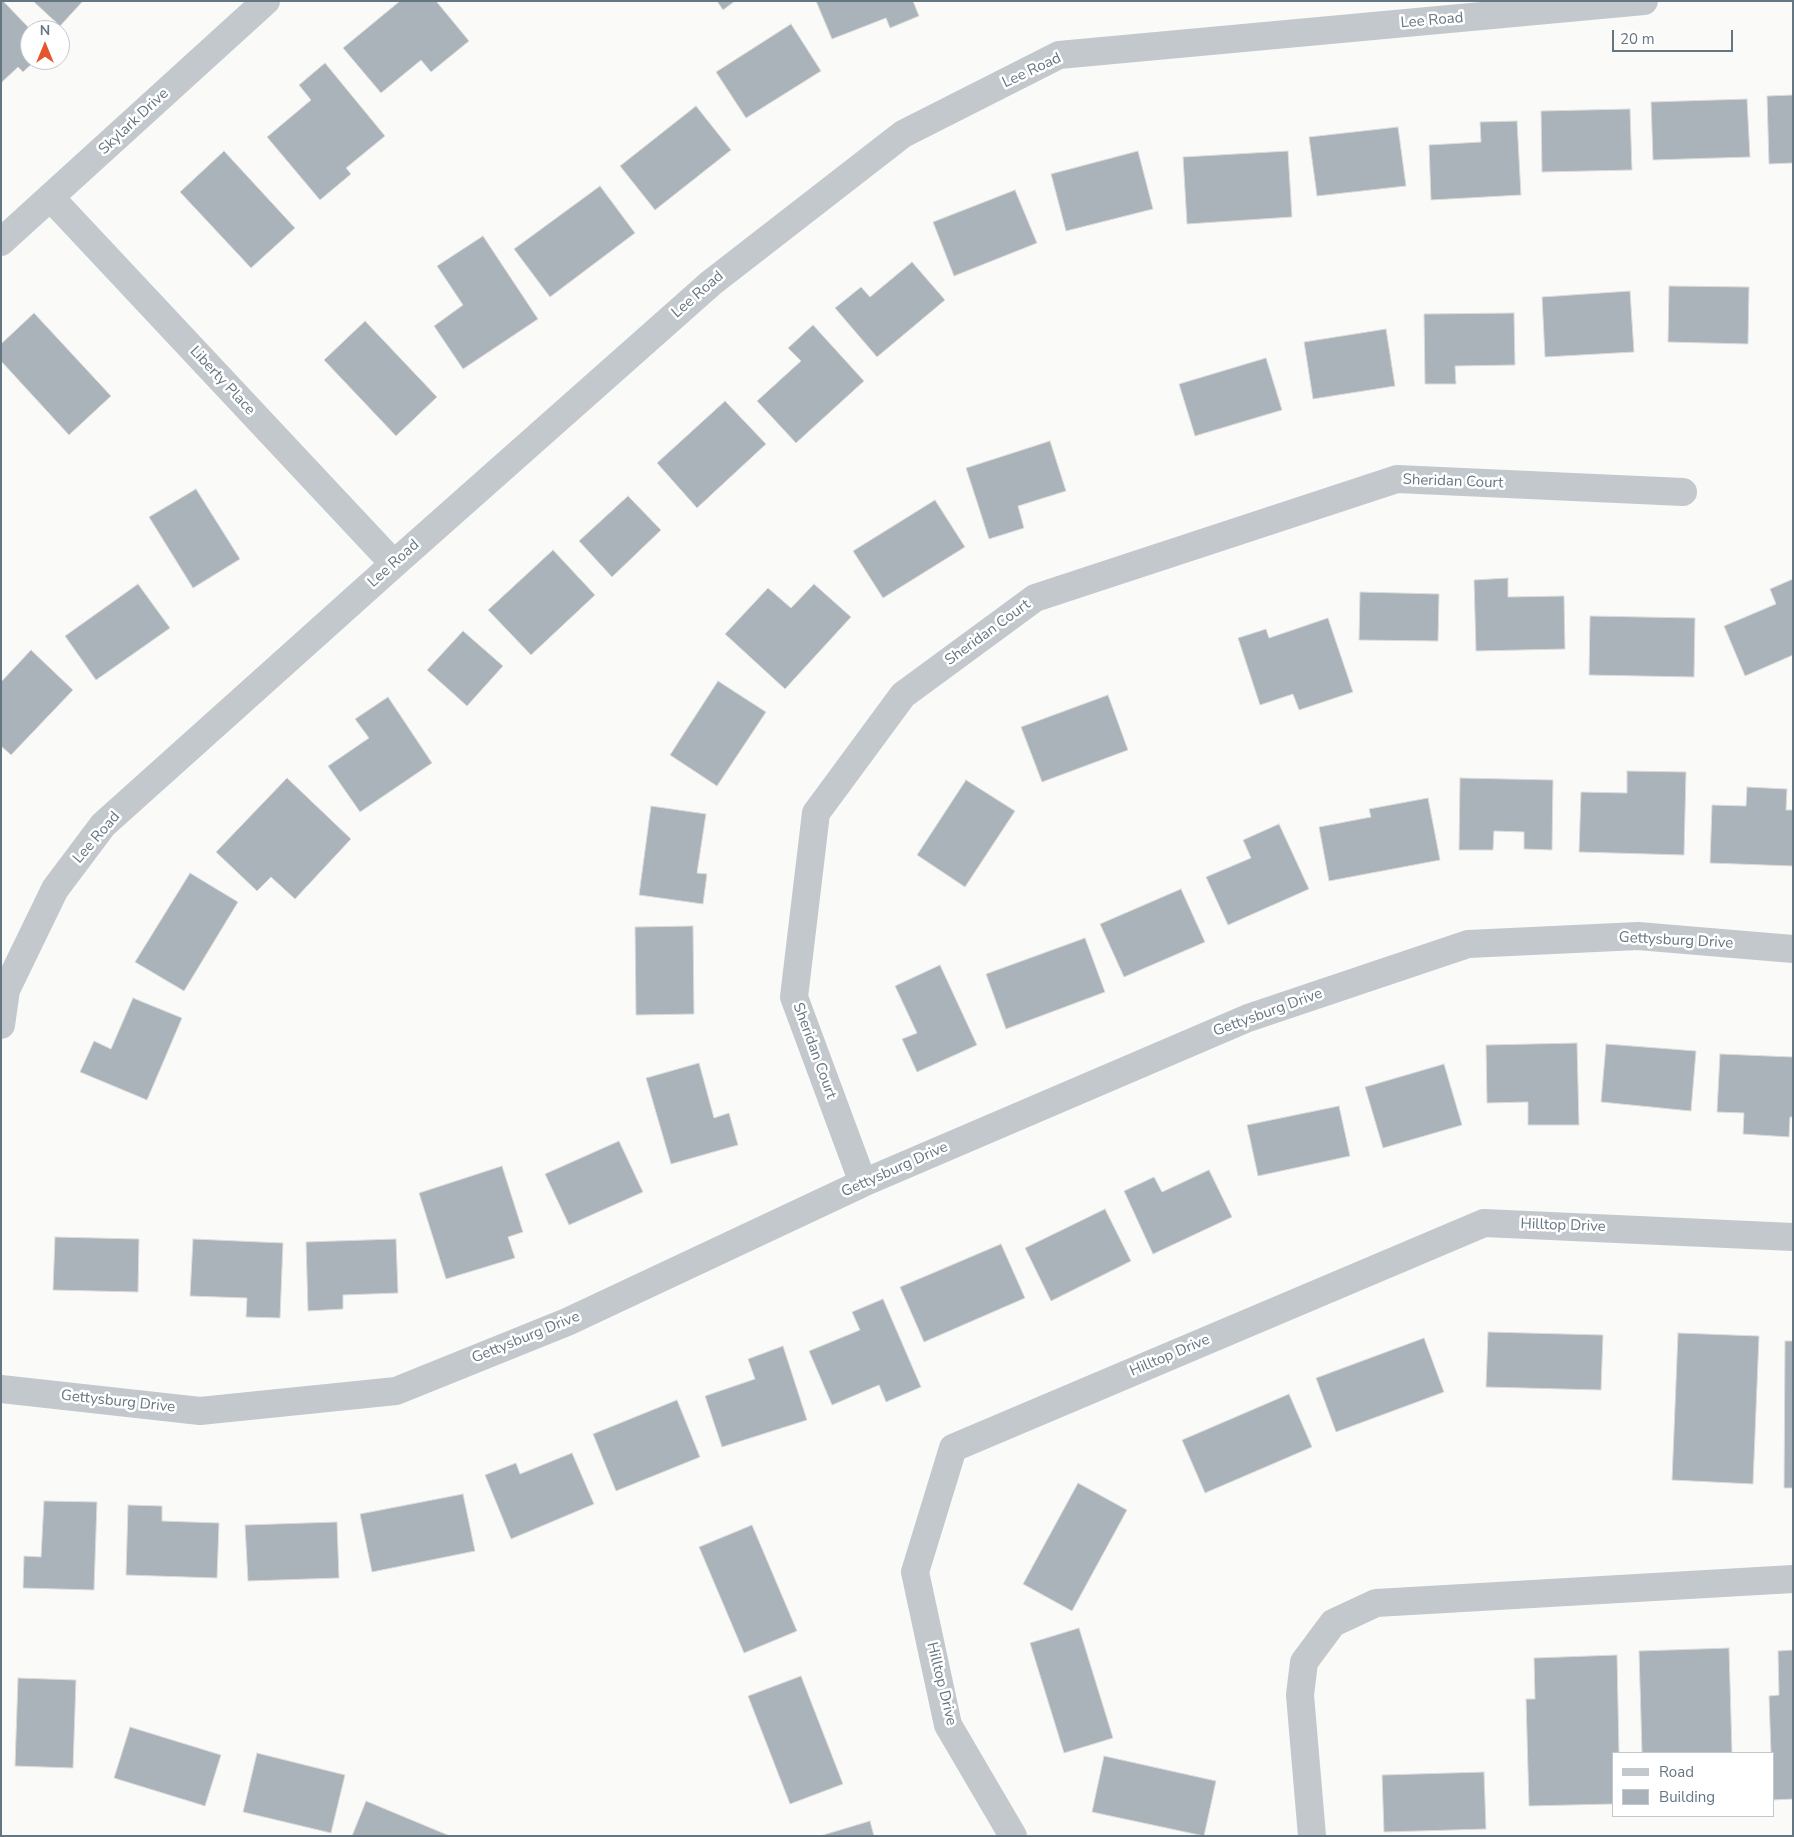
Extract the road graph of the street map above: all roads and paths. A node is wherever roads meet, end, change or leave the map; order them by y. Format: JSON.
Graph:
{"nodes":[{"id":1,"x":266,"y":1,"type":"edge"},
{"id":2,"x":1644,"y":1,"type":"edge"},
{"id":3,"x":51,"y":198,"type":"junction"},
{"id":4,"x":1,"y":242,"type":"edge"},
{"id":5,"x":1683,"y":492,"type":"dead end"},
{"id":6,"x":394,"y":564,"type":"junction"},
{"id":7,"x":1793,"y":949,"type":"edge"},
{"id":8,"x":1,"y":1025,"type":"edge"},
{"id":9,"x":863,"y":1183,"type":"junction"},
{"id":10,"x":1793,"y":1237,"type":"edge"},
{"id":11,"x":1,"y":1389,"type":"edge"},
{"id":12,"x":1793,"y":1579,"type":"edge"},
{"id":13,"x":1014,"y":1836,"type":"edge"},
{"id":14,"x":1312,"y":1836,"type":"edge"}],
"edges":[{"from":1,"to":3,"type":"street","name":"Skylark Drive"},
{"from":2,"to":6,"type":"street","name":"Lee Road"},
{"from":3,"to":4,"type":"street","name":"Skylark Drive"},
{"from":3,"to":6,"type":"street","name":"Liberty Place"},
{"from":5,"to":9,"type":"street","name":"Sheridan Court"},
{"from":6,"to":8,"type":"street","name":"Lee Road"},
{"from":7,"to":9,"type":"street","name":"Gettysburg Drive"},
{"from":9,"to":11,"type":"street","name":"Gettysburg Drive"},
{"from":10,"to":13,"type":"street","name":"Hilltop Drive"},
{"from":12,"to":14,"type":"street"}]}
